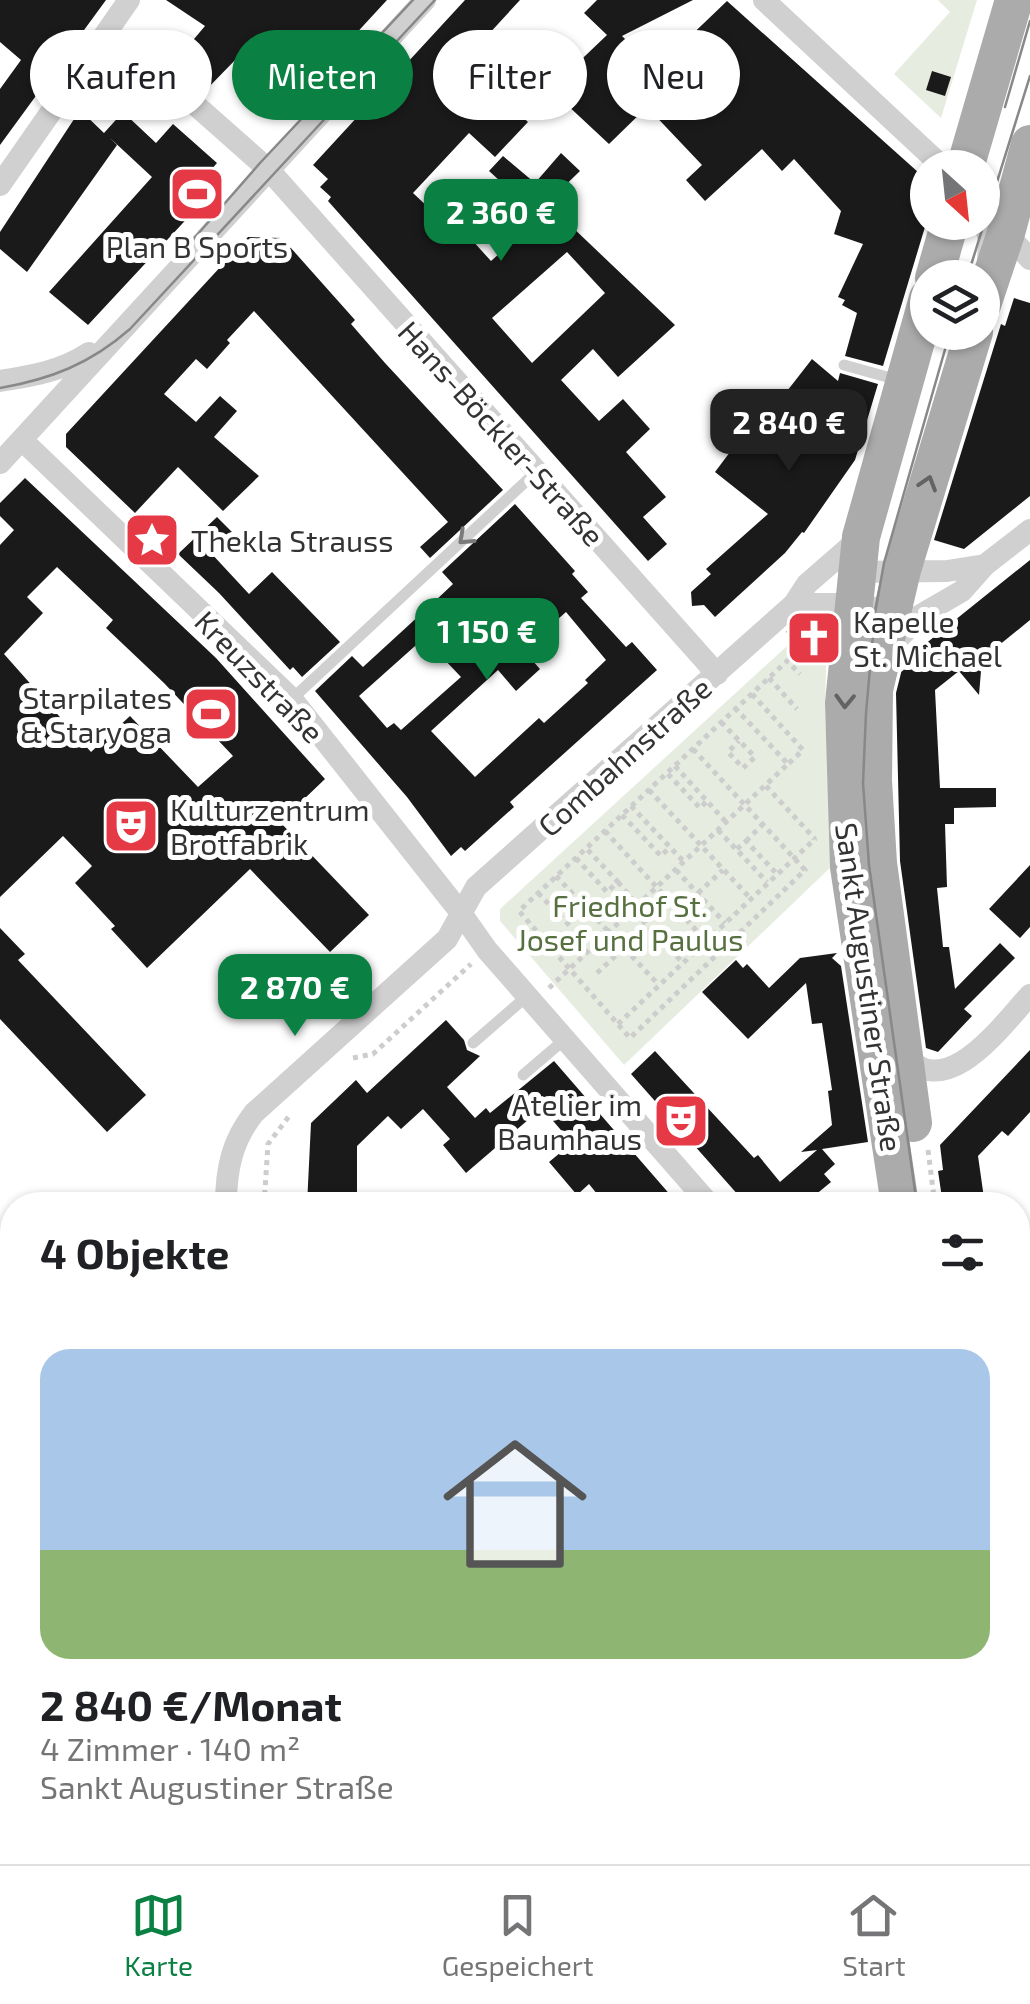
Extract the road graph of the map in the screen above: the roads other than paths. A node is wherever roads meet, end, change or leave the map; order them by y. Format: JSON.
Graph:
{"nodes":[{"id":1,"x":129,"y":0,"type":"edge"},
{"id":2,"x":425,"y":0,"type":"edge"},
{"id":3,"x":764,"y":0,"type":"edge"},
{"id":4,"x":1014,"y":0,"type":"edge"},
{"id":5,"x":110,"y":30,"type":"edge"},
{"id":6,"x":46,"y":120,"type":"edge"},
{"id":7,"x":212,"y":120,"type":"edge"},
{"id":8,"x":1030,"y":144,"type":"edge"},
{"id":9,"x":925,"y":150,"type":"edge"},
{"id":10,"x":970,"y":150,"type":"edge"},
{"id":11,"x":269,"y":170,"type":"junction"},
{"id":12,"x":0,"y":184,"type":"edge"},
{"id":13,"x":1006,"y":235,"type":"edge"},
{"id":14,"x":998,"y":260,"type":"edge"},
{"id":15,"x":113,"y":337,"type":"junction"},
{"id":16,"x":913,"y":350,"type":"edge"},
{"id":17,"x":969,"y":350,"type":"edge"},
{"id":18,"x":844,"y":365,"type":"dead end"},
{"id":19,"x":0,"y":381,"type":"edge"},
{"id":20,"x":903,"y":382,"type":"junction"},
{"id":21,"x":22,"y":440,"type":"junction"},
{"id":22,"x":0,"y":462,"type":"edge"},
{"id":23,"x":536,"y":472,"type":"junction"},
{"id":24,"x":1030,"y":530,"type":"edge"},
{"id":25,"x":984,"y":565,"type":"junction"},
{"id":26,"x":902,"y":570,"type":"junction"},
{"id":27,"x":847,"y":571,"type":"junction"},
{"id":28,"x":794,"y":604,"type":"junction"},
{"id":29,"x":906,"y":614,"type":"junction"},
{"id":30,"x":716,"y":674,"type":"junction"},
{"id":31,"x":292,"y":699,"type":"junction"},
{"id":32,"x":462,"y":913,"type":"junction"},
{"id":33,"x":1030,"y":995,"type":"edge"},
{"id":34,"x":529,"y":1000,"type":"junction"},
{"id":35,"x":564,"y":1040,"type":"junction"},
{"id":36,"x":474,"y":1043,"type":"dead end"},
{"id":37,"x":904,"y":1054,"type":"junction"},
{"id":38,"x":523,"y":1075,"type":"dead end"},
{"id":39,"x":227,"y":1192,"type":"edge"},
{"id":40,"x":698,"y":1192,"type":"edge"},
{"id":41,"x":898,"y":1192,"type":"edge"},
{"id":42,"x":923,"y":1192,"type":"edge"}],
"edges":[{"from":1,"to":5,"type":"street"},
{"from":2,"to":11,"type":"street"},
{"from":3,"to":9,"type":"street"},
{"from":4,"to":10,"type":"main road"},
{"from":6,"to":12,"type":"street"},
{"from":7,"to":11,"type":"street","name":"Hans-Böckler-Straße"},
{"from":8,"to":13,"type":"main road"},
{"from":11,"to":15,"type":"street"},
{"from":11,"to":23,"type":"street","name":"Hans-Böckler-Straße"},
{"from":13,"to":14,"type":"main road"},
{"from":15,"to":19,"type":"street"},
{"from":15,"to":21,"type":"street"},
{"from":16,"to":20,"type":"main road","name":"Sankt Augustiner Straße"},
{"from":26,"to":17,"type":"main road","name":"Sankt Augustiner Straße","one_way":true},
{"from":18,"to":20,"type":"lane"},
{"from":20,"to":27,"type":"main road","name":"Sankt Augustiner Straße"},
{"from":21,"to":22,"type":"street"},
{"from":21,"to":31,"type":"street","name":"Kreuzstraße"},
{"from":23,"to":30,"type":"street","name":"Hans-Böckler-Straße"},
{"from":23,"to":31,"type":"lane","one_way":true},
{"from":24,"to":25,"type":"street"},
{"from":25,"to":26,"type":"street"},
{"from":25,"to":29,"type":"street"},
{"from":26,"to":27,"type":"street"},
{"from":26,"to":29,"type":"main road","name":"Sankt Augustiner Straße"},
{"from":27,"to":28,"type":"street"},
{"from":27,"to":28,"type":"street","name":"Combahnstraße"},
{"from":27,"to":29,"type":"street"},
{"from":27,"to":41,"type":"main road","name":"Sankt Augustiner Straße","one_way":true},
{"from":28,"to":30,"type":"street","name":"Combahnstraße"},
{"from":29,"to":37,"type":"main road","name":"Sankt Augustiner Straße"},
{"from":30,"to":32,"type":"street","name":"Combahnstraße"},
{"from":31,"to":32,"type":"street","name":"Kreuzstraße"},
{"from":32,"to":34,"type":"street","name":"Kreuzstraße"},
{"from":32,"to":39,"type":"street","name":"Combahnstraße"},
{"from":33,"to":37,"type":"street"},
{"from":34,"to":35,"type":"street","name":"Kreuzstraße"},
{"from":34,"to":36,"type":"lane"},
{"from":35,"to":38,"type":"lane"},
{"from":35,"to":40,"type":"street","name":"Kreuzstraße"},
{"from":37,"to":42,"type":"main road","name":"Sankt Augustiner Straße"}]}
